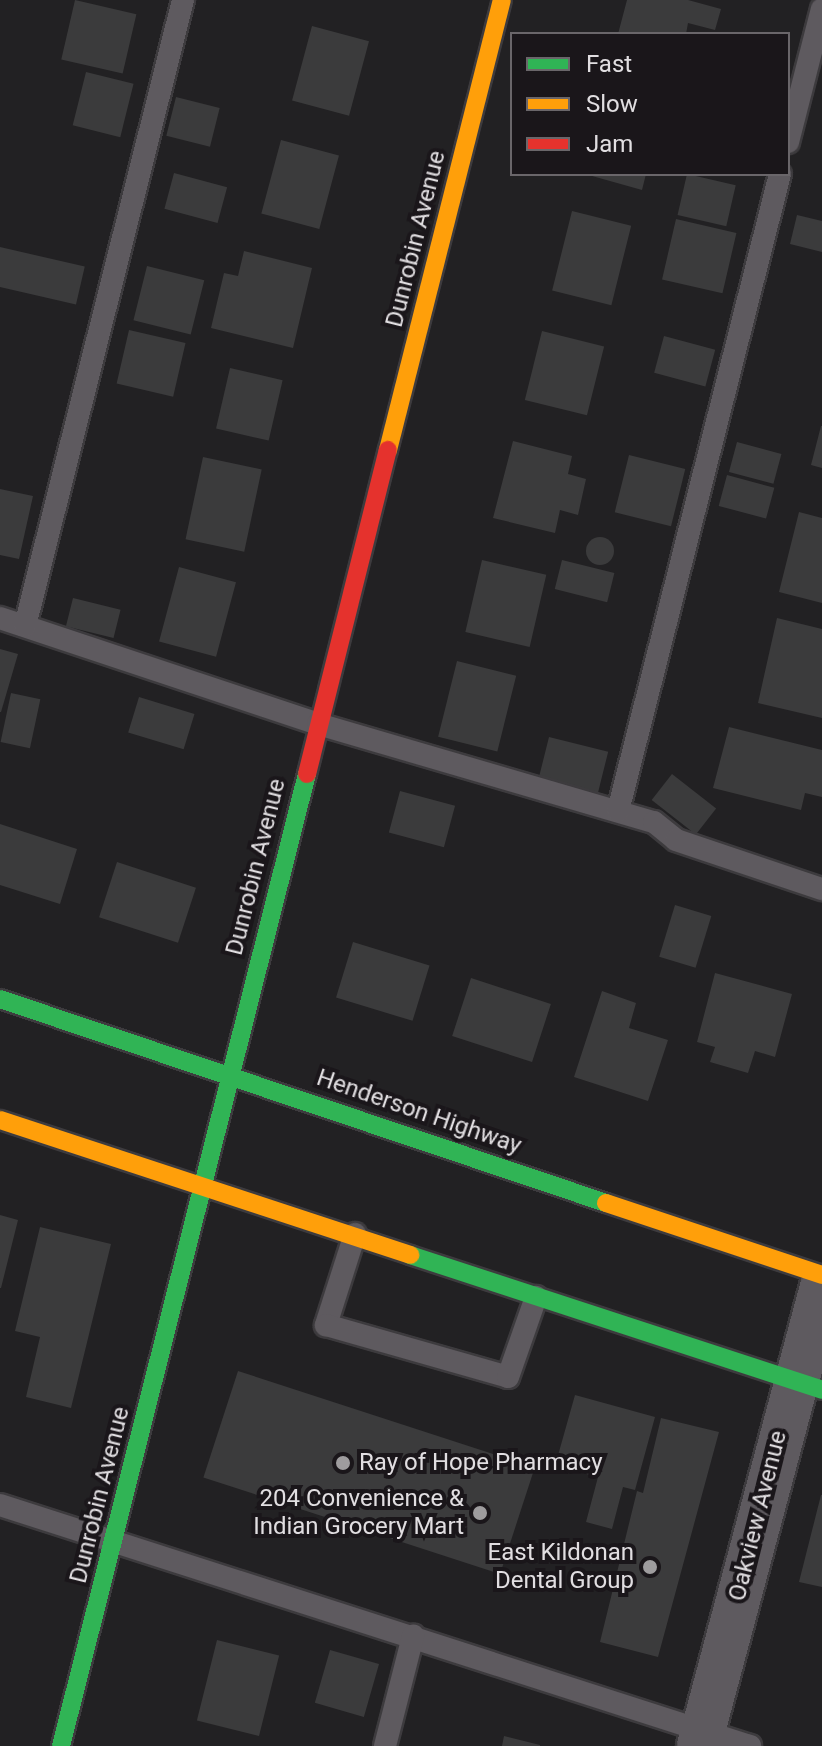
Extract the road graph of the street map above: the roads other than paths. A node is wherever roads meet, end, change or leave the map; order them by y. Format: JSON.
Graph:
{"nodes":[{"id":1,"x":183,"y":0,"type":"edge"},
{"id":2,"x":502,"y":0,"type":"edge"},
{"id":3,"x":822,"y":9,"type":"edge"},
{"id":4,"x":790,"y":134,"type":"edge"},
{"id":5,"x":779,"y":176,"type":"edge"},
{"id":6,"x":0,"y":618,"type":"edge"},
{"id":7,"x":25,"y":626,"type":"junction"},
{"id":8,"x":318,"y":724,"type":"junction"},
{"id":9,"x":618,"y":811,"type":"junction"},
{"id":10,"x":822,"y":889,"type":"edge"},
{"id":11,"x":0,"y":999,"type":"edge"},
{"id":12,"x":228,"y":1072,"type":"junction"},
{"id":13,"x":0,"y":1120,"type":"edge"},
{"id":14,"x":200,"y":1187,"type":"junction"},
{"id":15,"x":355,"y":1234,"type":"junction"},
{"id":16,"x":822,"y":1275,"type":"edge"},
{"id":17,"x":822,"y":1287,"type":"edge"},
{"id":18,"x":536,"y":1297,"type":"junction"},
{"id":19,"x":808,"y":1386,"type":"edge"},
{"id":20,"x":0,"y":1505,"type":"edge"},
{"id":21,"x":113,"y":1544,"type":"junction"},
{"id":22,"x":413,"y":1636,"type":"junction"},
{"id":23,"x":701,"y":1738,"type":"edge"},
{"id":24,"x":61,"y":1746,"type":"edge"},
{"id":25,"x":385,"y":1746,"type":"edge"},
{"id":26,"x":750,"y":1746,"type":"edge"}],
"edges":[{"from":1,"to":7,"type":"lane"},
{"from":2,"to":8,"type":"street","name":"Dunrobin Avenue"},
{"from":3,"to":4,"type":"lane"},
{"from":5,"to":9,"type":"lane"},
{"from":6,"to":7,"type":"lane"},
{"from":7,"to":8,"type":"lane"},
{"from":8,"to":9,"type":"lane"},
{"from":8,"to":12,"type":"street","name":"Dunrobin Avenue"},
{"from":9,"to":10,"type":"lane"},
{"from":11,"to":12,"type":"street","name":"Henderson Highway"},
{"from":12,"to":14,"type":"street","name":"Dunrobin Avenue"},
{"from":12,"to":16,"type":"street","name":"Henderson Highway"},
{"from":13,"to":14,"type":"street"},
{"from":14,"to":15,"type":"street"},
{"from":14,"to":21,"type":"street","name":"Dunrobin Avenue"},
{"from":15,"to":18,"type":"street"},
{"from":15,"to":18,"type":"lane"},
{"from":17,"to":19,"type":"street","name":"Oakview Avenue"},
{"from":18,"to":19,"type":"street"},
{"from":19,"to":23,"type":"street","name":"Oakview Avenue"},
{"from":20,"to":21,"type":"lane"},
{"from":21,"to":22,"type":"lane"},
{"from":21,"to":24,"type":"street","name":"Dunrobin Avenue"},
{"from":22,"to":23,"type":"lane"},
{"from":22,"to":25,"type":"lane"},
{"from":23,"to":26,"type":"lane"}]}
